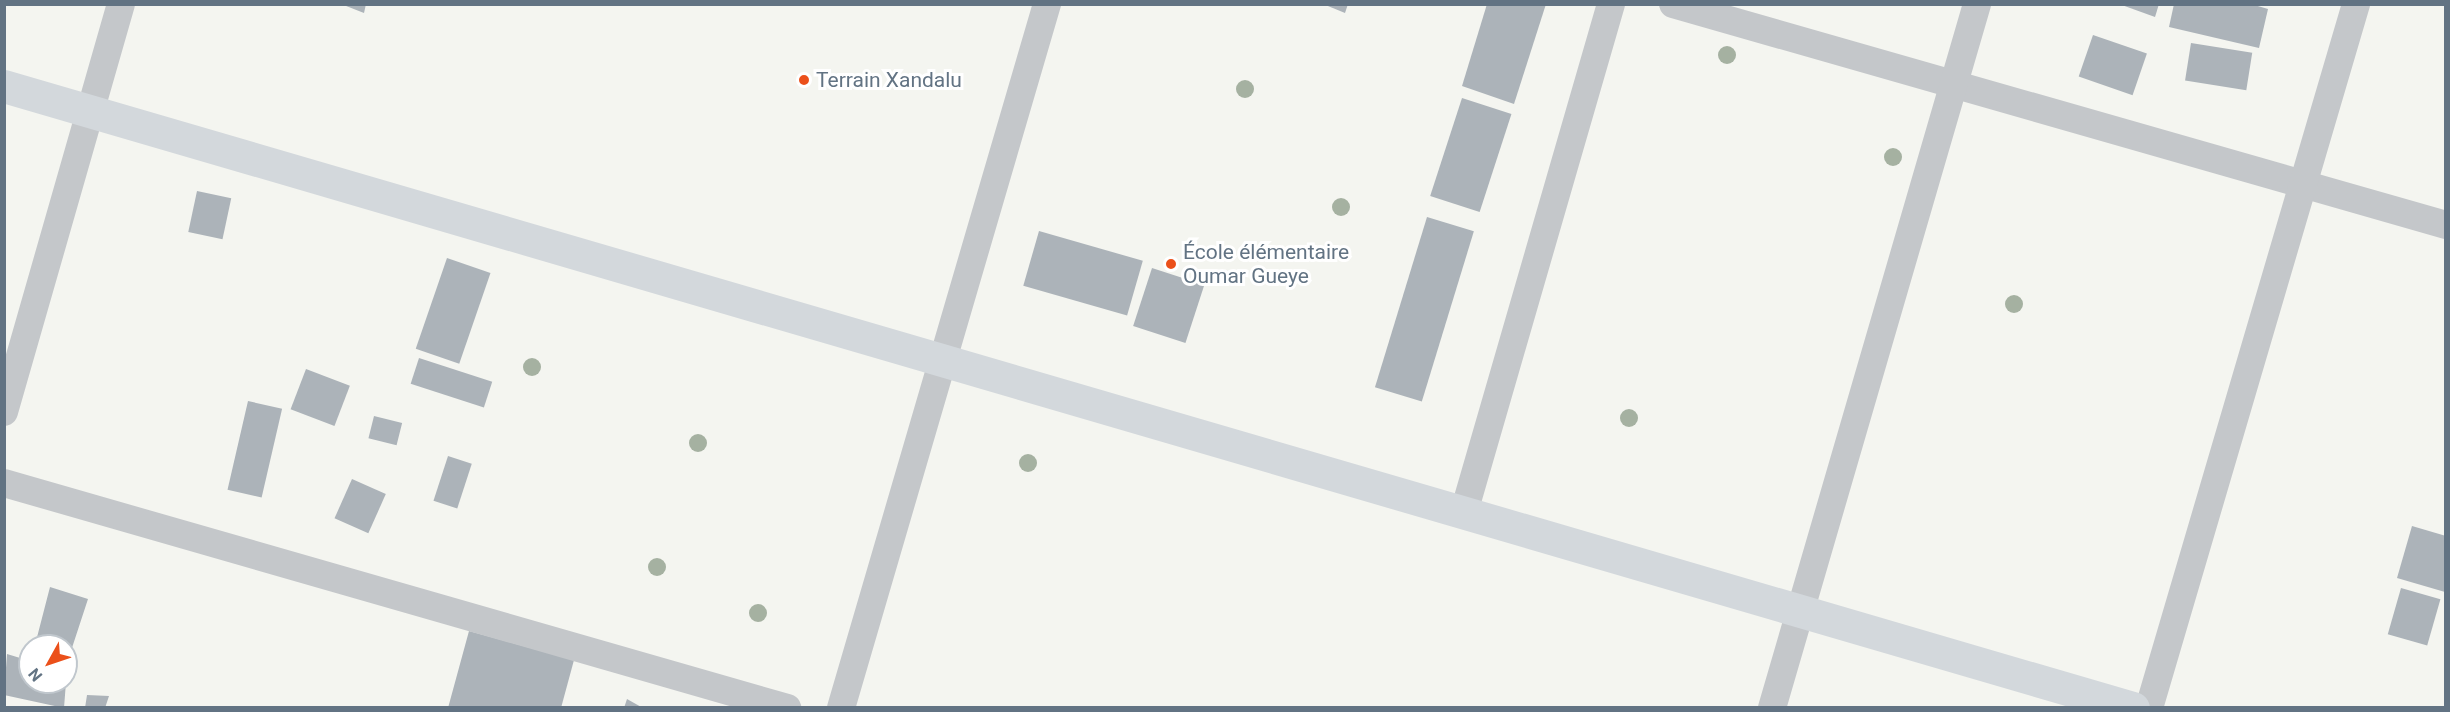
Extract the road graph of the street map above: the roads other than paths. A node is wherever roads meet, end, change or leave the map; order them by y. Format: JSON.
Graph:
{"nodes":[{"id":1,"x":122,"y":4,"type":"edge"},
{"id":2,"x":1047,"y":4,"type":"edge"},
{"id":3,"x":1611,"y":4,"type":"edge"},
{"id":4,"x":1673,"y":4,"type":"edge"},
{"id":5,"x":1977,"y":4,"type":"edge"},
{"id":6,"x":2356,"y":4,"type":"edge"},
{"id":7,"x":1953,"y":84,"type":"junction"},
{"id":8,"x":4,"y":86,"type":"edge"},
{"id":9,"x":91,"y":111,"type":"junction"},
{"id":10,"x":2303,"y":184,"type":"junction"},
{"id":11,"x":2445,"y":225,"type":"edge"},
{"id":12,"x":943,"y":360,"type":"junction"},
{"id":13,"x":4,"y":412,"type":"edge"},
{"id":14,"x":4,"y":483,"type":"edge"},
{"id":15,"x":1464,"y":512,"type":"junction"},
{"id":16,"x":1800,"y":610,"type":"junction"},
{"id":17,"x":787,"y":708,"type":"edge"},
{"id":18,"x":841,"y":708,"type":"edge"},
{"id":19,"x":1772,"y":708,"type":"edge"},
{"id":20,"x":2133,"y":708,"type":"edge"},
{"id":21,"x":2149,"y":708,"type":"edge"}],
"edges":[{"from":1,"to":9,"type":"street"},
{"from":2,"to":12,"type":"street"},
{"from":3,"to":15,"type":"street"},
{"from":4,"to":7,"type":"street"},
{"from":5,"to":7,"type":"street"},
{"from":6,"to":10,"type":"street"},
{"from":7,"to":10,"type":"street"},
{"from":7,"to":16,"type":"street"},
{"from":8,"to":9,"type":"main road"},
{"from":9,"to":12,"type":"main road"},
{"from":9,"to":13,"type":"street"},
{"from":10,"to":11,"type":"street"},
{"from":10,"to":21,"type":"street"},
{"from":12,"to":15,"type":"main road"},
{"from":12,"to":18,"type":"street"},
{"from":14,"to":17,"type":"street"},
{"from":15,"to":16,"type":"main road"},
{"from":16,"to":19,"type":"street"},
{"from":16,"to":20,"type":"main road"}]}
